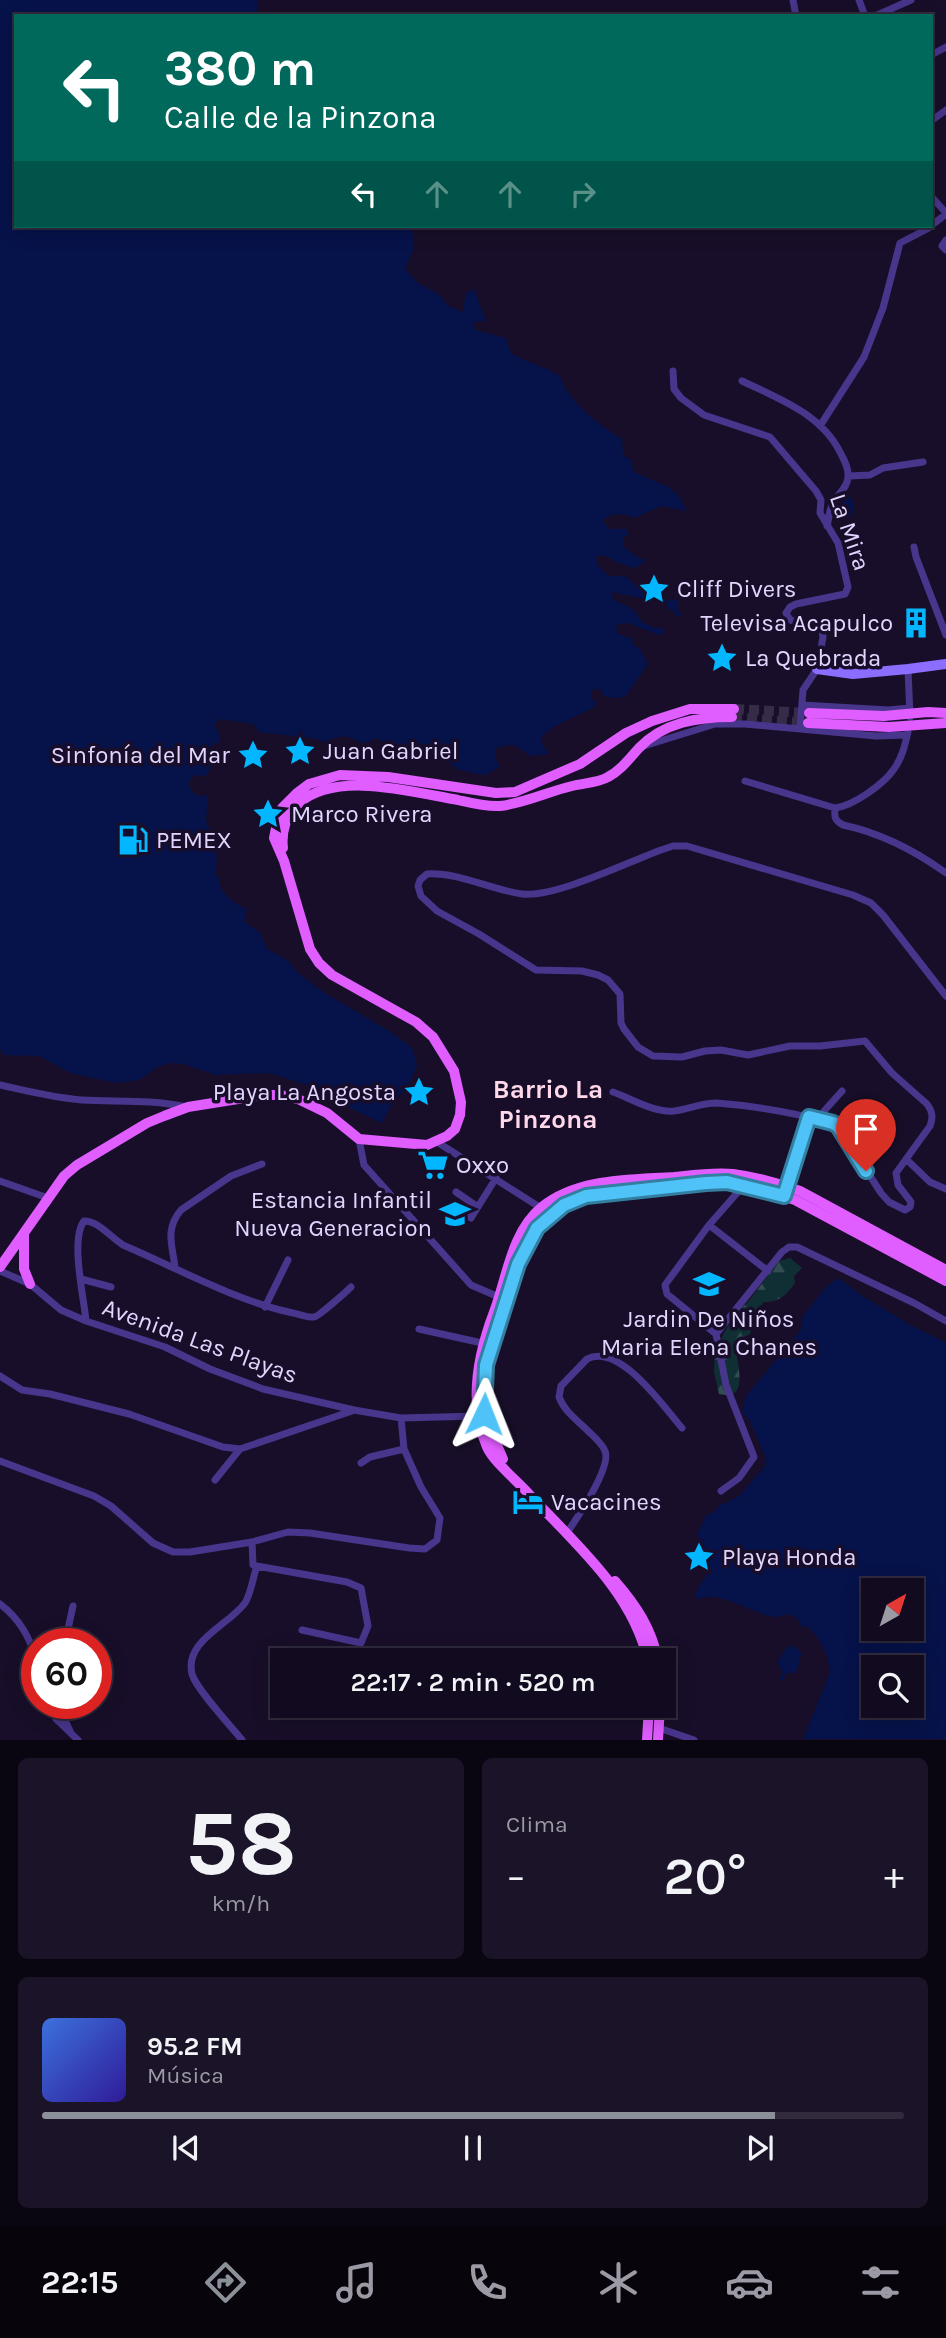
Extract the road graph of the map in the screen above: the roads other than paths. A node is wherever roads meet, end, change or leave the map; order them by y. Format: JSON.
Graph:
{"nodes":[{"id":1,"x":911,"y":0,"type":"edge"},
{"id":2,"x":880,"y":14,"type":"edge"},
{"id":3,"x":933,"y":198,"type":"edge"},
{"id":4,"x":946,"y":213,"type":"edge"},
{"id":5,"x":928,"y":228,"type":"edge"},
{"id":6,"x":673,"y":371,"type":"dead end"},
{"id":7,"x":742,"y":381,"type":"dead end"},
{"id":8,"x":820,"y":426,"type":"junction"},
{"id":9,"x":923,"y":462,"type":"dead end"},
{"id":10,"x":849,"y":476,"type":"junction"},
{"id":11,"x":827,"y":526,"type":"junction"},
{"id":12,"x":914,"y":547,"type":"dead end"},
{"id":13,"x":946,"y":635,"type":"edge"},
{"id":14,"x":946,"y":664,"type":"edge"},
{"id":15,"x":817,"y":669,"type":"junction"},
{"id":16,"x":908,"y":669,"type":"junction"},
{"id":17,"x":946,"y":713,"type":"edge"},
{"id":18,"x":805,"y":718,"type":"junction"},
{"id":19,"x":909,"y":721,"type":"junction"},
{"id":20,"x":946,"y":723,"type":"edge"},
{"id":21,"x":640,"y":747,"type":"junction"},
{"id":22,"x":745,"y":781,"type":"dead end"},
{"id":23,"x":835,"y":808,"type":"junction"},
{"id":24,"x":284,"y":861,"type":"junction"},
{"id":25,"x":946,"y":873,"type":"edge"},
{"id":26,"x":946,"y":996,"type":"edge"},
{"id":27,"x":0,"y":1085,"type":"edge"},
{"id":28,"x":842,"y":1091,"type":"dead end"},
{"id":29,"x":613,"y":1092,"type":"dead end"},
{"id":30,"x":188,"y":1107,"type":"junction"},
{"id":31,"x":809,"y":1117,"type":"junction"},
{"id":32,"x":820,"y":1119,"type":"junction"},
{"id":33,"x":359,"y":1139,"type":"junction"},
{"id":34,"x":437,"y":1142,"type":"junction"},
{"id":35,"x":906,"y":1159,"type":"junction"},
{"id":36,"x":262,"y":1164,"type":"dead end"},
{"id":37,"x":496,"y":1178,"type":"junction"},
{"id":38,"x":0,"y":1181,"type":"edge"},
{"id":39,"x":745,"y":1181,"type":"junction"},
{"id":40,"x":946,"y":1189,"type":"edge"},
{"id":41,"x":785,"y":1191,"type":"junction"},
{"id":42,"x":456,"y":1192,"type":"dead end"},
{"id":43,"x":48,"y":1198,"type":"junction"},
{"id":44,"x":457,"y":1207,"type":"dead end"},
{"id":45,"x":478,"y":1207,"type":"junction"},
{"id":46,"x":541,"y":1208,"type":"junction"},
{"id":47,"x":709,"y":1225,"type":"junction"},
{"id":48,"x":24,"y":1233,"type":"junction"},
{"id":49,"x":288,"y":1260,"type":"dead end"},
{"id":50,"x":175,"y":1267,"type":"junction"},
{"id":51,"x":0,"y":1269,"type":"edge"},
{"id":52,"x":946,"y":1270,"type":"edge"},
{"id":53,"x":768,"y":1271,"type":"junction"},
{"id":54,"x":81,"y":1279,"type":"junction"},
{"id":55,"x":946,"y":1281,"type":"edge"},
{"id":56,"x":30,"y":1284,"type":"junction"},
{"id":57,"x":111,"y":1287,"type":"dead end"},
{"id":58,"x":351,"y":1287,"type":"dead end"},
{"id":59,"x":503,"y":1298,"type":"junction"},
{"id":60,"x":265,"y":1307,"type":"junction"},
{"id":61,"x":86,"y":1321,"type":"junction"},
{"id":62,"x":946,"y":1321,"type":"edge"},
{"id":63,"x":419,"y":1329,"type":"dead end"},
{"id":64,"x":716,"y":1334,"type":"junction"},
{"id":65,"x":482,"y":1343,"type":"junction"},
{"id":66,"x":0,"y":1376,"type":"edge"},
{"id":67,"x":354,"y":1410,"type":"junction"},
{"id":68,"x":481,"y":1415,"type":"junction"},
{"id":69,"x":401,"y":1418,"type":"junction"},
{"id":70,"x":682,"y":1428,"type":"dead end"},
{"id":71,"x":240,"y":1449,"type":"junction"},
{"id":72,"x":404,"y":1449,"type":"junction"},
{"id":73,"x":0,"y":1461,"type":"edge"},
{"id":74,"x":361,"y":1462,"type":"dead end"},
{"id":75,"x":215,"y":1480,"type":"dead end"},
{"id":76,"x":721,"y":1491,"type":"dead end"},
{"id":77,"x":567,"y":1532,"type":"junction"},
{"id":78,"x":252,"y":1542,"type":"junction"},
{"id":79,"x":257,"y":1566,"type":"junction"},
{"id":80,"x":0,"y":1604,"type":"edge"},
{"id":81,"x":73,"y":1606,"type":"dead end"},
{"id":82,"x":23,"y":1628,"type":"edge"},
{"id":83,"x":68,"y":1628,"type":"edge"},
{"id":84,"x":302,"y":1630,"type":"dead end"},
{"id":85,"x":645,"y":1648,"type":"edge"},
{"id":86,"x":654,"y":1648,"type":"edge"},
{"id":87,"x":648,"y":1718,"type":"edge"},
{"id":88,"x":56,"y":1719,"type":"edge"},
{"id":89,"x":65,"y":1719,"type":"edge"},
{"id":90,"x":658,"y":1734,"type":"edge"},
{"id":91,"x":75,"y":1737,"type":"edge"},
{"id":92,"x":242,"y":1740,"type":"edge"},
{"id":93,"x":647,"y":1740,"type":"edge"},
{"id":94,"x":694,"y":1740,"type":"edge"}],
"edges":[{"from":1,"to":2,"type":"street"},
{"from":3,"to":4,"type":"street"},
{"from":5,"to":8,"type":"street"},
{"from":6,"to":11,"type":"street","name":"La Mira"},
{"from":7,"to":8,"type":"street"},
{"from":8,"to":10,"type":"street"},
{"from":9,"to":10,"type":"street"},
{"from":10,"to":11,"type":"street"},
{"from":11,"to":15,"type":"street","name":"La Mira"},
{"from":12,"to":13,"type":"street"},
{"from":14,"to":16,"type":"street"},
{"from":15,"to":16,"type":"street"},
{"from":15,"to":18,"type":"street"},
{"from":16,"to":19,"type":"street"},
{"from":17,"to":19,"type":"main road"},
{"from":18,"to":19,"type":"main road"},
{"from":18,"to":19,"type":"street"},
{"from":18,"to":21,"type":"street"},
{"from":19,"to":20,"type":"main road"},
{"from":19,"to":23,"type":"street"},
{"from":21,"to":24,"type":"main road"},
{"from":21,"to":24,"type":"main road"},
{"from":22,"to":23,"type":"street"},
{"from":23,"to":25,"type":"street"},
{"from":24,"to":34,"type":"main road"},
{"from":26,"to":35,"type":"street"},
{"from":27,"to":30,"type":"street"},
{"from":28,"to":32,"type":"street"},
{"from":29,"to":31,"type":"street"},
{"from":30,"to":33,"type":"main road"},
{"from":30,"to":43,"type":"main road"},
{"from":31,"to":32,"type":"street"},
{"from":31,"to":41,"type":"street"},
{"from":32,"to":35,"type":"street"},
{"from":33,"to":34,"type":"main road"},
{"from":33,"to":59,"type":"street"},
{"from":34,"to":37,"type":"street"},
{"from":35,"to":40,"type":"street"},
{"from":36,"to":50,"type":"street"},
{"from":37,"to":45,"type":"street"},
{"from":37,"to":46,"type":"street"},
{"from":38,"to":43,"type":"street"},
{"from":39,"to":41,"type":"main road"},
{"from":39,"to":46,"type":"main road"},
{"from":39,"to":47,"type":"street"},
{"from":39,"to":59,"type":"main road"},
{"from":41,"to":52,"type":"main road"},
{"from":41,"to":55,"type":"main road"},
{"from":42,"to":45,"type":"street"},
{"from":43,"to":48,"type":"main road"},
{"from":44,"to":45,"type":"street"},
{"from":46,"to":59,"type":"main road"},
{"from":47,"to":53,"type":"street"},
{"from":47,"to":64,"type":"street"},
{"from":48,"to":51,"type":"main road"},
{"from":48,"to":56,"type":"main road"},
{"from":49,"to":60,"type":"street"},
{"from":50,"to":54,"type":"street"},
{"from":50,"to":60,"type":"street"},
{"from":51,"to":56,"type":"street","name":"Avenida Las Playas"},
{"from":53,"to":62,"type":"street"},
{"from":53,"to":64,"type":"street"},
{"from":54,"to":57,"type":"street"},
{"from":54,"to":61,"type":"street"},
{"from":56,"to":61,"type":"street","name":"Avenida Las Playas"},
{"from":58,"to":60,"type":"street"},
{"from":59,"to":65,"type":"main road"},
{"from":59,"to":68,"type":"main road"},
{"from":61,"to":67,"type":"street","name":"Avenida Las Playas"},
{"from":63,"to":65,"type":"street"},
{"from":64,"to":76,"type":"street"},
{"from":65,"to":68,"type":"main road"},
{"from":66,"to":71,"type":"street"},
{"from":67,"to":69,"type":"street","name":"Avenida Las Playas"},
{"from":67,"to":71,"type":"street"},
{"from":68,"to":69,"type":"street","name":"Avenida Las Playas"},
{"from":68,"to":77,"type":"main road"},
{"from":69,"to":72,"type":"street"},
{"from":70,"to":77,"type":"street"},
{"from":71,"to":75,"type":"street"},
{"from":72,"to":74,"type":"street"},
{"from":72,"to":78,"type":"street"},
{"from":73,"to":78,"type":"street"},
{"from":77,"to":85,"type":"main road"},
{"from":77,"to":86,"type":"main road"},
{"from":78,"to":79,"type":"street"},
{"from":79,"to":84,"type":"street"},
{"from":79,"to":92,"type":"street"},
{"from":80,"to":82,"type":"street"},
{"from":81,"to":83,"type":"street"},
{"from":87,"to":93,"type":"main road"},
{"from":88,"to":91,"type":"street"},
{"from":89,"to":91,"type":"street"},
{"from":90,"to":94,"type":"street"}]}
